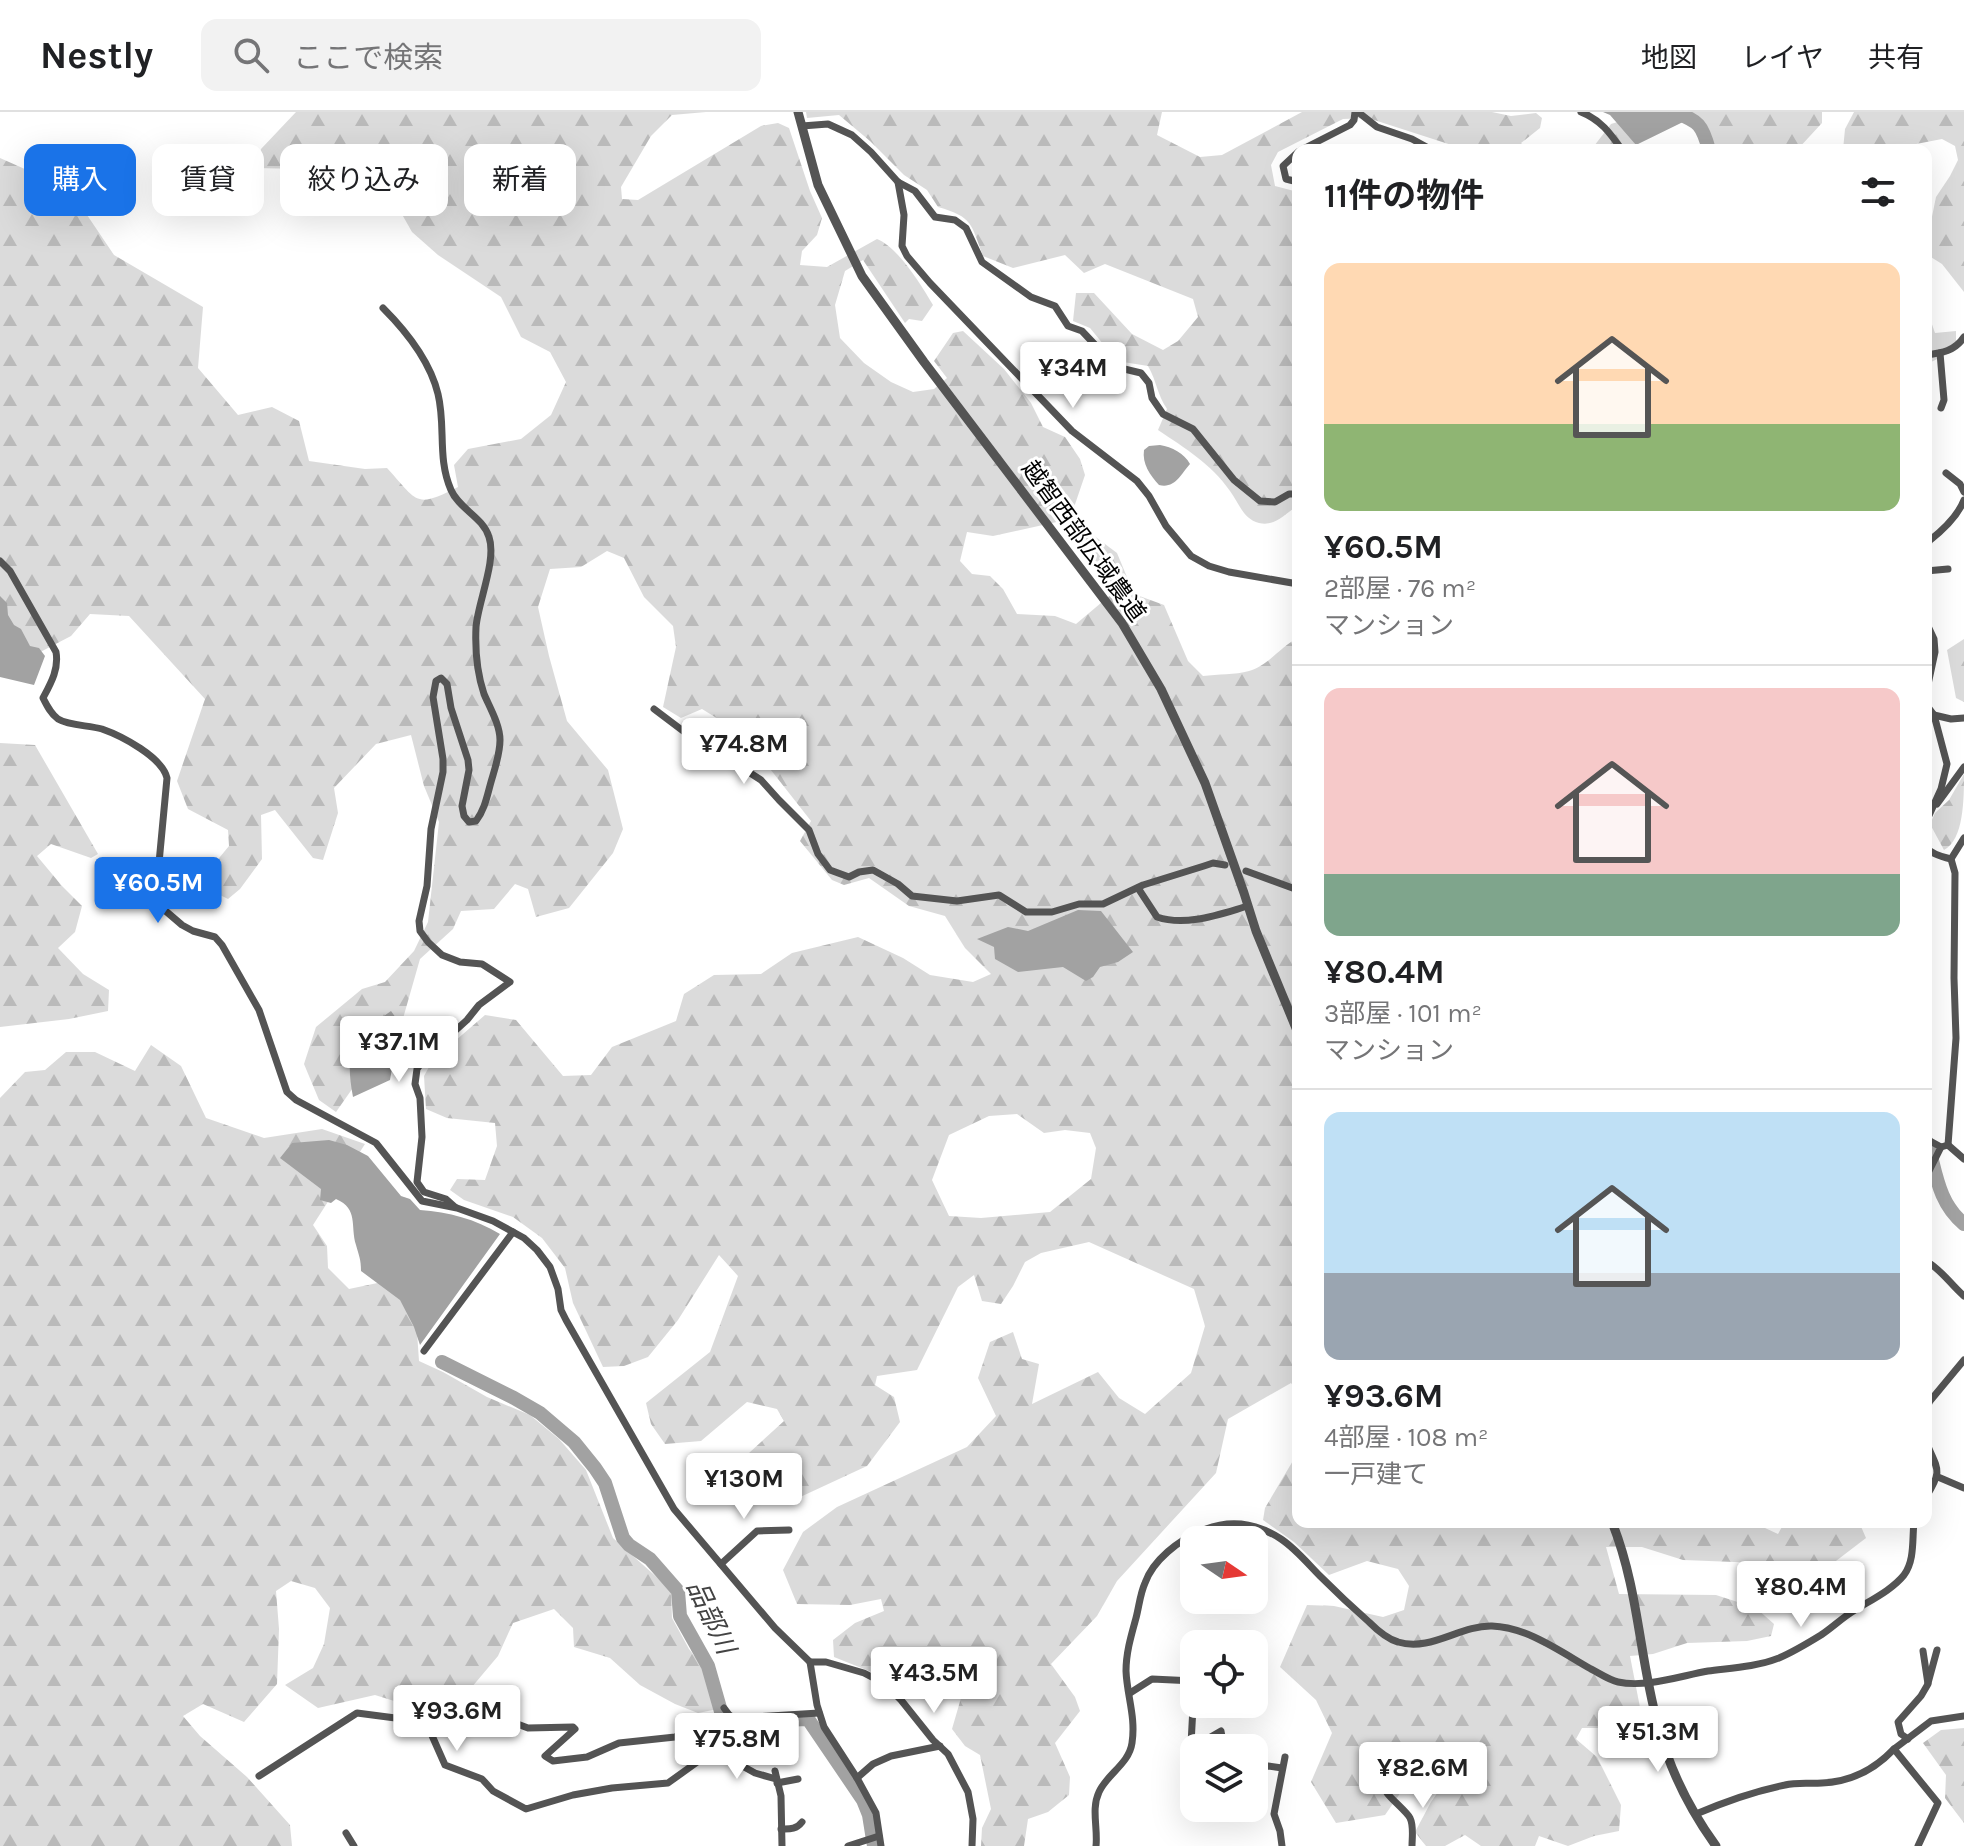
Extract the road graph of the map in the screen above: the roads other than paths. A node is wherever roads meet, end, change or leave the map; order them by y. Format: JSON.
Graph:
{"nodes":[{"id":1,"x":798,"y":112,"type":"edge"},
{"id":2,"x":1357,"y":112,"type":"edge"},
{"id":3,"x":1581,"y":112,"type":"edge"},
{"id":4,"x":802,"y":126,"type":"junction"},
{"id":5,"x":1313,"y":144,"type":"edge"},
{"id":6,"x":1421,"y":144,"type":"edge"},
{"id":7,"x":1618,"y":144,"type":"edge"},
{"id":8,"x":1292,"y":158,"type":"edge"},
{"id":9,"x":1292,"y":180,"type":"edge"},
{"id":10,"x":898,"y":182,"type":"junction"},
{"id":11,"x":383,"y":308,"type":"dead end"},
{"id":12,"x":1964,"y":337,"type":"edge"},
{"id":13,"x":1934,"y":354,"type":"edge"},
{"id":14,"x":1941,"y":408,"type":"dead end"},
{"id":15,"x":1946,"y":473,"type":"dead end"},
{"id":16,"x":1964,"y":492,"type":"edge"},
{"id":17,"x":1292,"y":494,"type":"edge"},
{"id":18,"x":1964,"y":500,"type":"edge"},
{"id":19,"x":1932,"y":539,"type":"edge"},
{"id":20,"x":0,"y":561,"type":"edge"},
{"id":21,"x":1948,"y":569,"type":"dead end"},
{"id":22,"x":1932,"y":570,"type":"edge"},
{"id":23,"x":1292,"y":583,"type":"edge"},
{"id":24,"x":1932,"y":635,"type":"edge"},
{"id":25,"x":1932,"y":666,"type":"edge"},
{"id":26,"x":654,"y":709,"type":"dead end"},
{"id":27,"x":1932,"y":713,"type":"edge"},
{"id":28,"x":1934,"y":715,"type":"junction"},
{"id":29,"x":1964,"y":718,"type":"edge"},
{"id":30,"x":1964,"y":767,"type":"edge"},
{"id":31,"x":1933,"y":808,"type":"joint"},
{"id":32,"x":1964,"y":838,"type":"edge"},
{"id":33,"x":1932,"y":851,"type":"edge"},
{"id":34,"x":1951,"y":859,"type":"junction"},
{"id":35,"x":1225,"y":865,"type":"dead end"},
{"id":36,"x":1246,"y":871,"type":"dead end"},
{"id":37,"x":1138,"y":888,"type":"junction"},
{"id":38,"x":1292,"y":888,"type":"edge"},
{"id":39,"x":1248,"y":906,"type":"junction"},
{"id":40,"x":1964,"y":938,"type":"edge"},
{"id":41,"x":1954,"y":942,"type":"junction"},
{"id":42,"x":1954,"y":966,"type":"junction"},
{"id":43,"x":1964,"y":966,"type":"edge"},
{"id":44,"x":1292,"y":1018,"type":"edge"},
{"id":45,"x":1932,"y":1142,"type":"edge"},
{"id":46,"x":1944,"y":1146,"type":"junction"},
{"id":47,"x":1964,"y":1159,"type":"edge"},
{"id":48,"x":1932,"y":1167,"type":"edge"},
{"id":49,"x":457,"y":1208,"type":"junction"},
{"id":50,"x":513,"y":1232,"type":"junction"},
{"id":51,"x":1932,"y":1265,"type":"edge"},
{"id":52,"x":1964,"y":1296,"type":"edge"},
{"id":53,"x":424,"y":1351,"type":"dead end"},
{"id":54,"x":1964,"y":1360,"type":"edge"},
{"id":55,"x":1932,"y":1399,"type":"edge"},
{"id":56,"x":1932,"y":1456,"type":"edge"},
{"id":57,"x":1938,"y":1477,"type":"junction"},
{"id":58,"x":1932,"y":1487,"type":"edge"},
{"id":59,"x":1964,"y":1488,"type":"edge"},
{"id":60,"x":1614,"y":1528,"type":"edge"},
{"id":61,"x":1914,"y":1528,"type":"edge"},
{"id":62,"x":789,"y":1530,"type":"dead end"},
{"id":63,"x":721,"y":1564,"type":"junction"},
{"id":64,"x":1937,"y":1650,"type":"dead end"},
{"id":65,"x":1923,"y":1651,"type":"dead end"},
{"id":66,"x":810,"y":1662,"type":"junction"},
{"id":67,"x":1180,"y":1680,"type":"edge"},
{"id":68,"x":1649,"y":1682,"type":"junction"},
{"id":69,"x":1928,"y":1684,"type":"junction"},
{"id":70,"x":1130,"y":1693,"type":"junction"},
{"id":71,"x":424,"y":1703,"type":"dead end"},
{"id":72,"x":724,"y":1708,"type":"dead end"},
{"id":73,"x":819,"y":1713,"type":"junction"},
{"id":74,"x":730,"y":1716,"type":"junction"},
{"id":75,"x":1964,"y":1716,"type":"edge"},
{"id":76,"x":501,"y":1718,"type":"dead end"},
{"id":77,"x":426,"y":1722,"type":"junction"},
{"id":78,"x":1908,"y":1739,"type":"junction"},
{"id":79,"x":940,"y":1746,"type":"junction"},
{"id":80,"x":1894,"y":1749,"type":"junction"},
{"id":81,"x":1285,"y":1757,"type":"dead end"},
{"id":82,"x":1268,"y":1766,"type":"edge"},
{"id":83,"x":1282,"y":1768,"type":"junction"},
{"id":84,"x":259,"y":1776,"type":"dead end"},
{"id":85,"x":776,"y":1778,"type":"junction"},
{"id":86,"x":857,"y":1778,"type":"junction"},
{"id":87,"x":798,"y":1779,"type":"dead end"},
{"id":88,"x":1387,"y":1793,"type":"dead end"},
{"id":89,"x":1696,"y":1814,"type":"junction"},
{"id":90,"x":802,"y":1822,"type":"dead end"},
{"id":91,"x":781,"y":1829,"type":"junction"},
{"id":92,"x":346,"y":1833,"type":"dead end"},
{"id":93,"x":879,"y":1836,"type":"junction"},
{"id":94,"x":354,"y":1846,"type":"edge"},
{"id":95,"x":782,"y":1846,"type":"edge"},
{"id":96,"x":848,"y":1846,"type":"edge"},
{"id":97,"x":881,"y":1846,"type":"edge"},
{"id":98,"x":972,"y":1846,"type":"edge"},
{"id":99,"x":1096,"y":1846,"type":"edge"},
{"id":100,"x":1282,"y":1846,"type":"edge"},
{"id":101,"x":1412,"y":1846,"type":"edge"},
{"id":102,"x":1716,"y":1846,"type":"edge"},
{"id":103,"x":1918,"y":1846,"type":"edge"}],
"edges":[{"from":1,"to":4,"type":"street","name":"越智西部広域農道"},
{"from":2,"to":5,"type":"street"},
{"from":2,"to":6,"type":"street"},
{"from":3,"to":7,"type":"street"},
{"from":4,"to":10,"type":"street"},
{"from":4,"to":39,"type":"street","name":"越智西部広域農道"},
{"from":8,"to":9,"type":"street"},
{"from":10,"to":17,"type":"street"},
{"from":10,"to":23,"type":"street"},
{"from":11,"to":49,"type":"street"},
{"from":12,"to":13,"type":"street"},
{"from":13,"to":14,"type":"street"},
{"from":15,"to":16,"type":"street"},
{"from":18,"to":19,"type":"street"},
{"from":20,"to":49,"type":"street"},
{"from":21,"to":22,"type":"street"},
{"from":24,"to":25,"type":"street"},
{"from":26,"to":37,"type":"street"},
{"from":27,"to":28,"type":"street"},
{"from":28,"to":29,"type":"street"},
{"from":28,"to":31,"type":"street"},
{"from":30,"to":31,"type":"street"},
{"from":32,"to":34,"type":"street"},
{"from":33,"to":34,"type":"street"},
{"from":34,"to":41,"type":"street"},
{"from":35,"to":37,"type":"street"},
{"from":36,"to":38,"type":"street"},
{"from":37,"to":39,"type":"street"},
{"from":39,"to":44,"type":"street","name":"越智西部広域農道"},
{"from":40,"to":41,"type":"street"},
{"from":41,"to":42,"type":"street"},
{"from":42,"to":43,"type":"street"},
{"from":42,"to":46,"type":"street"},
{"from":45,"to":46,"type":"street"},
{"from":46,"to":47,"type":"street"},
{"from":46,"to":48,"type":"street"},
{"from":49,"to":50,"type":"street"},
{"from":50,"to":53,"type":"street"},
{"from":50,"to":63,"type":"street"},
{"from":51,"to":52,"type":"street"},
{"from":54,"to":55,"type":"street"},
{"from":56,"to":57,"type":"street"},
{"from":57,"to":58,"type":"street"},
{"from":57,"to":59,"type":"street"},
{"from":60,"to":68,"type":"street"},
{"from":61,"to":68,"type":"street"},
{"from":62,"to":63,"type":"street"},
{"from":63,"to":66,"type":"street"},
{"from":64,"to":69,"type":"street"},
{"from":65,"to":69,"type":"street"},
{"from":66,"to":73,"type":"street"},
{"from":66,"to":79,"type":"street"},
{"from":67,"to":70,"type":"street"},
{"from":68,"to":70,"type":"street"},
{"from":68,"to":89,"type":"street"},
{"from":69,"to":78,"type":"street"},
{"from":70,"to":99,"type":"street"},
{"from":71,"to":77,"type":"street"},
{"from":72,"to":74,"type":"street"},
{"from":73,"to":74,"type":"street"},
{"from":73,"to":86,"type":"street"},
{"from":74,"to":76,"type":"street"},
{"from":75,"to":78,"type":"street"},
{"from":77,"to":84,"type":"street"},
{"from":77,"to":85,"type":"street"},
{"from":78,"to":80,"type":"street"},
{"from":79,"to":86,"type":"street"},
{"from":79,"to":98,"type":"street"},
{"from":80,"to":89,"type":"street"},
{"from":80,"to":103,"type":"street"},
{"from":81,"to":83,"type":"street"},
{"from":82,"to":83,"type":"street"},
{"from":83,"to":100,"type":"street"},
{"from":85,"to":87,"type":"street"},
{"from":85,"to":91,"type":"street"},
{"from":86,"to":93,"type":"street"},
{"from":88,"to":101,"type":"street"},
{"from":89,"to":102,"type":"street"},
{"from":90,"to":91,"type":"street"},
{"from":91,"to":95,"type":"street"},
{"from":92,"to":94,"type":"street"},
{"from":93,"to":96,"type":"street"},
{"from":93,"to":97,"type":"street"}]}
